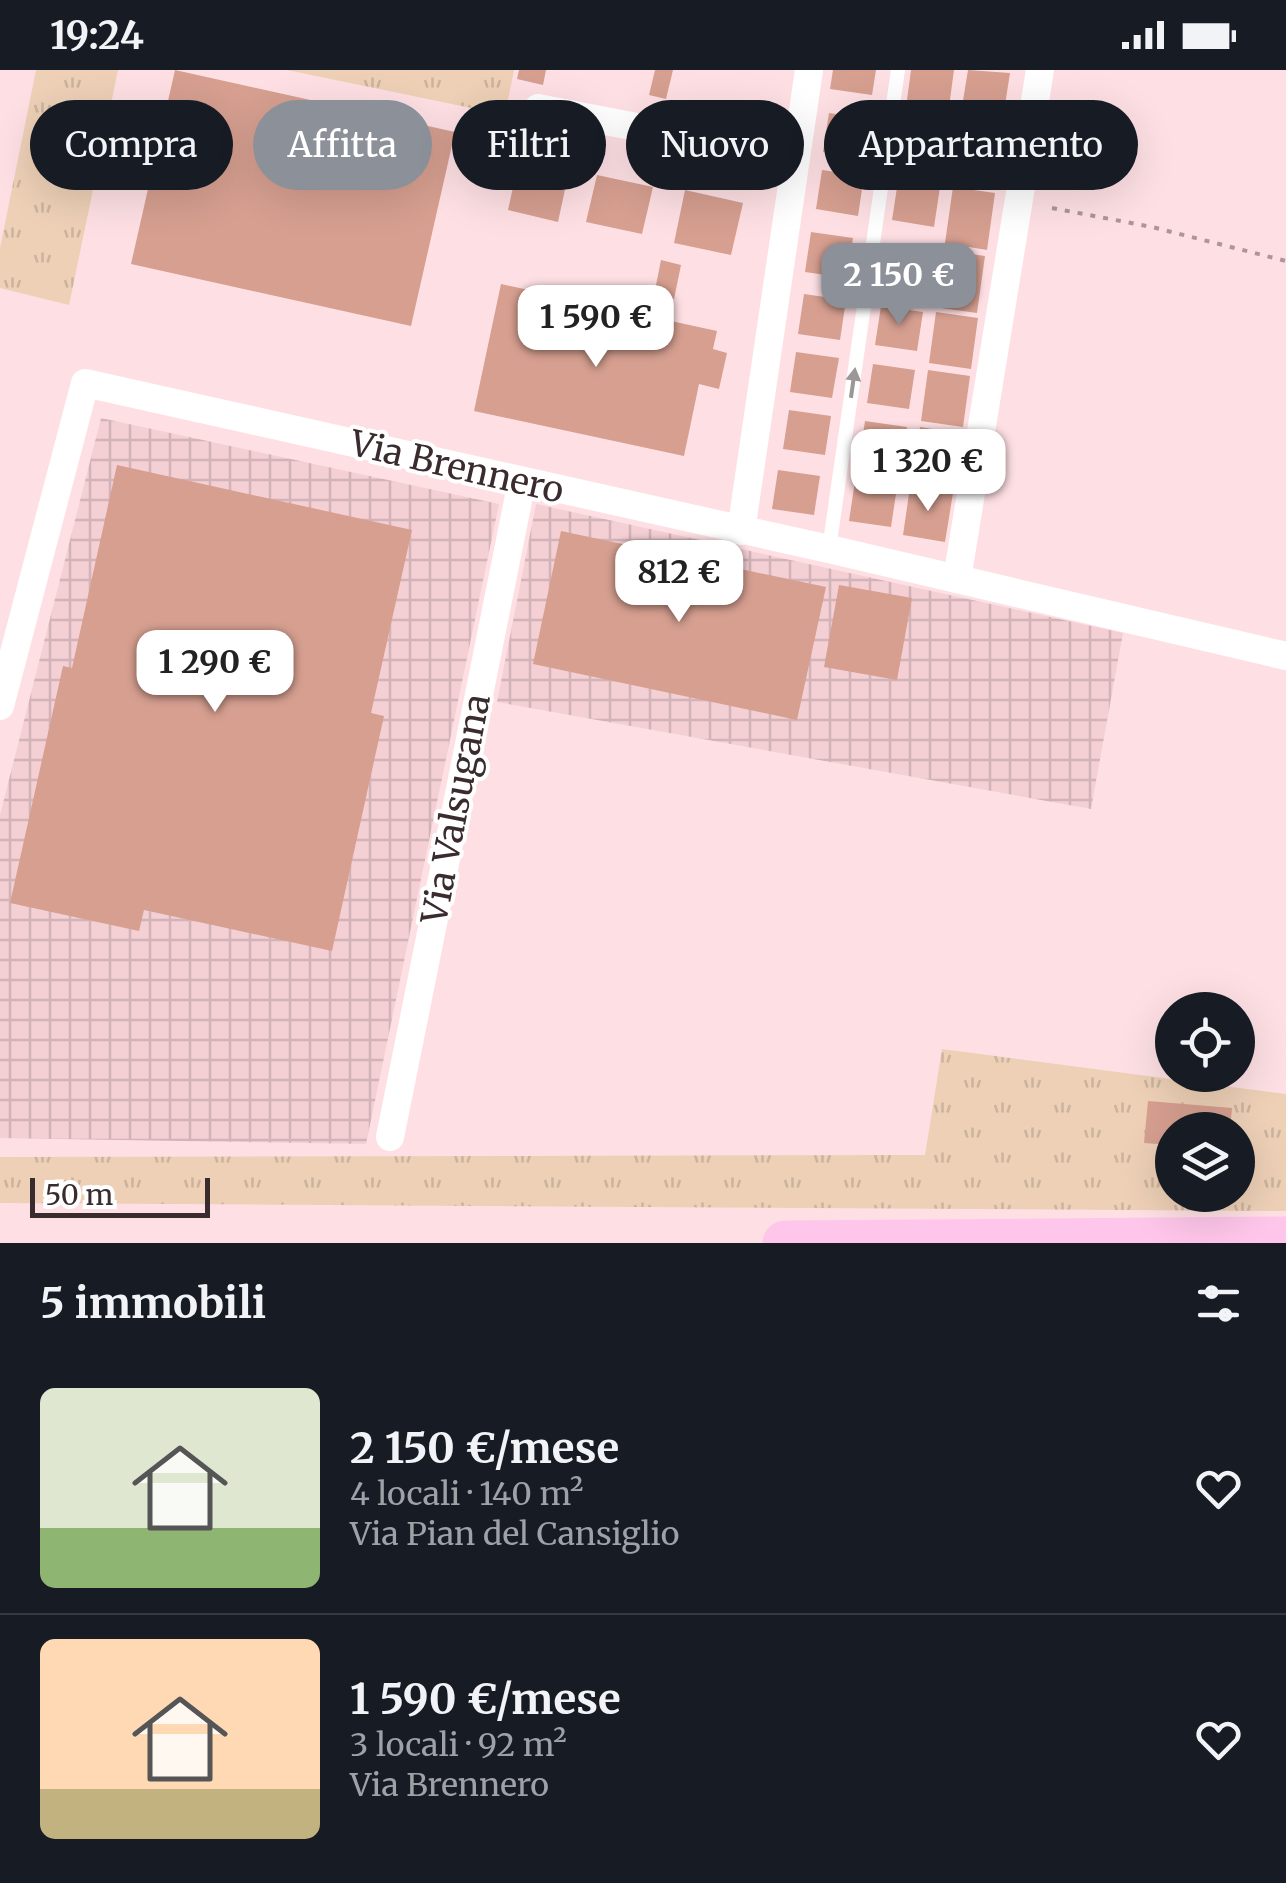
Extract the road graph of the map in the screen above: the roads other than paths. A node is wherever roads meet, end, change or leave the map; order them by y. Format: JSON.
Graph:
{"nodes":[{"id":1,"x":810,"y":70,"type":"edge"},
{"id":2,"x":898,"y":70,"type":"edge"},
{"id":3,"x":1040,"y":70,"type":"edge"},
{"id":4,"x":804,"y":108,"type":"edge"},
{"id":5,"x":791,"y":190,"type":"edge"},
{"id":6,"x":522,"y":482,"type":"junction"},
{"id":7,"x":741,"y":531,"type":"junction"},
{"id":8,"x":829,"y":549,"type":"junction"},
{"id":9,"x":958,"y":579,"type":"junction"},
{"id":10,"x":9,"y":632,"type":"edge"},
{"id":11,"x":1286,"y":656,"type":"edge"},
{"id":12,"x":0,"y":706,"type":"edge"},
{"id":13,"x":390,"y":1137,"type":"dead end"},
{"id":14,"x":1286,"y":1240,"type":"edge"},
{"id":15,"x":786,"y":1243,"type":"edge"}],
"edges":[{"from":1,"to":4,"type":"street"},
{"from":8,"to":2,"type":"lane","one_way":true},
{"from":3,"to":9,"type":"street"},
{"from":5,"to":7,"type":"street"},
{"from":6,"to":7,"type":"street","name":"Via Brennero"},
{"from":6,"to":10,"type":"street","name":"Via Brennero"},
{"from":6,"to":13,"type":"street","name":"Via Valsugana"},
{"from":7,"to":8,"type":"street","name":"Via Brennero"},
{"from":8,"to":9,"type":"street","name":"Via Brennero"},
{"from":9,"to":11,"type":"street","name":"Via Brennero"},
{"from":10,"to":12,"type":"street"},
{"from":14,"to":15,"type":"highway"}]}
